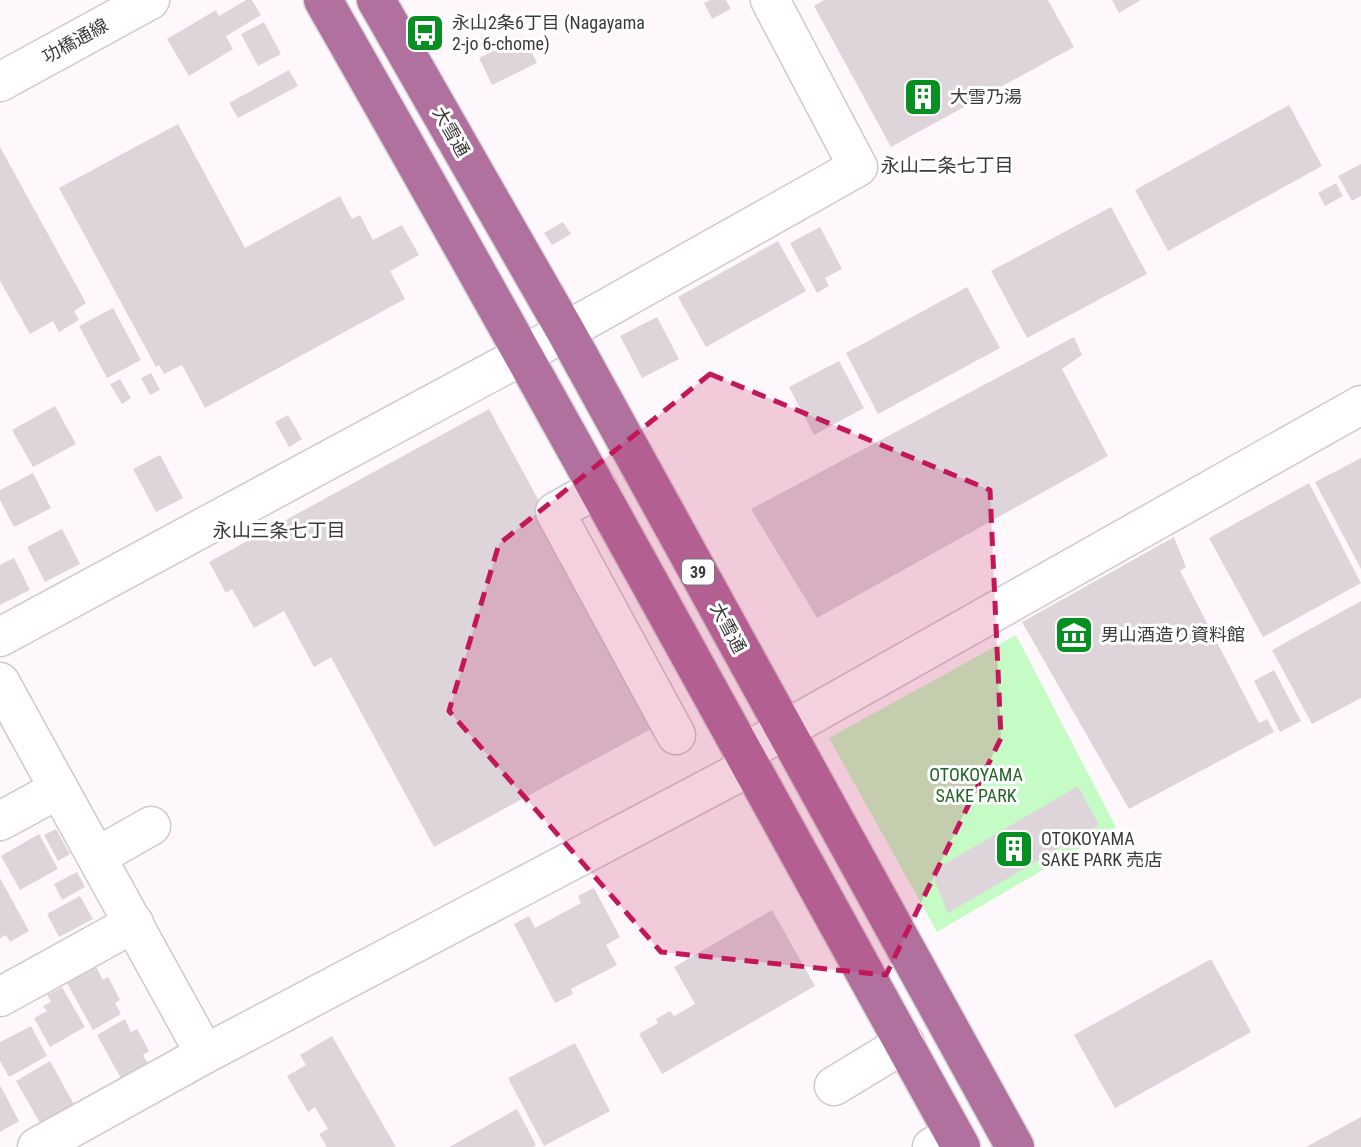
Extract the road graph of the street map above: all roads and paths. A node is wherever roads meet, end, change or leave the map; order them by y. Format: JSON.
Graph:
{"nodes":[{"id":1,"x":150,"y":0,"type":"edge"},
{"id":2,"x":323,"y":0,"type":"edge"},
{"id":3,"x":376,"y":0,"type":"edge"},
{"id":4,"x":770,"y":0,"type":"edge"},
{"id":5,"x":0,"y":82,"type":"edge"},
{"id":6,"x":566,"y":332,"type":"junction"},
{"id":7,"x":525,"y":354,"type":"junction"},
{"id":8,"x":1361,"y":405,"type":"edge"},
{"id":9,"x":598,"y":488,"type":"junction"},
{"id":10,"x":0,"y":637,"type":"edge"},
{"id":11,"x":0,"y":682,"type":"edge"},
{"id":12,"x":782,"y":729,"type":"junction"},
{"id":13,"x":676,"y":735,"type":"dead end"},
{"id":14,"x":746,"y":760,"type":"junction"},
{"id":15,"x":60,"y":789,"type":"junction"},
{"id":16,"x":0,"y":821,"type":"edge"},
{"id":17,"x":150,"y":826,"type":"dead end"},
{"id":18,"x":98,"y":856,"type":"junction"},
{"id":19,"x":134,"y":923,"type":"junction"},
{"id":20,"x":0,"y":997,"type":"edge"},
{"id":21,"x":905,"y":1043,"type":"junction"},
{"id":22,"x":205,"y":1054,"type":"junction"},
{"id":23,"x":834,"y":1086,"type":"dead end"},
{"id":24,"x":949,"y":1143,"type":"edge"},
{"id":25,"x":37,"y":1147,"type":"edge"},
{"id":26,"x":1015,"y":1147,"type":"edge"}],
"edges":[{"from":1,"to":5,"type":"street","name":"功橋通線"},
{"from":2,"to":7,"type":"highway"},
{"from":3,"to":6,"type":"highway","name":"大雪通","number":"39"},
{"from":4,"to":6,"type":"street"},
{"from":6,"to":7,"type":"street"},
{"from":6,"to":12,"type":"highway","name":"大雪通","number":"39"},
{"from":7,"to":9,"type":"highway"},
{"from":7,"to":10,"type":"street"},
{"from":8,"to":12,"type":"street"},
{"from":9,"to":13,"type":"street"},
{"from":9,"to":14,"type":"highway"},
{"from":11,"to":15,"type":"street"},
{"from":12,"to":14,"type":"street"},
{"from":12,"to":26,"type":"highway","name":"大雪通","number":"39"},
{"from":14,"to":21,"type":"highway"},
{"from":14,"to":22,"type":"street"},
{"from":15,"to":16,"type":"street"},
{"from":15,"to":18,"type":"street"},
{"from":17,"to":18,"type":"street"},
{"from":18,"to":19,"type":"street"},
{"from":19,"to":20,"type":"street"},
{"from":19,"to":22,"type":"street"},
{"from":21,"to":23,"type":"street"},
{"from":21,"to":24,"type":"highway"},
{"from":22,"to":25,"type":"street"}]}
